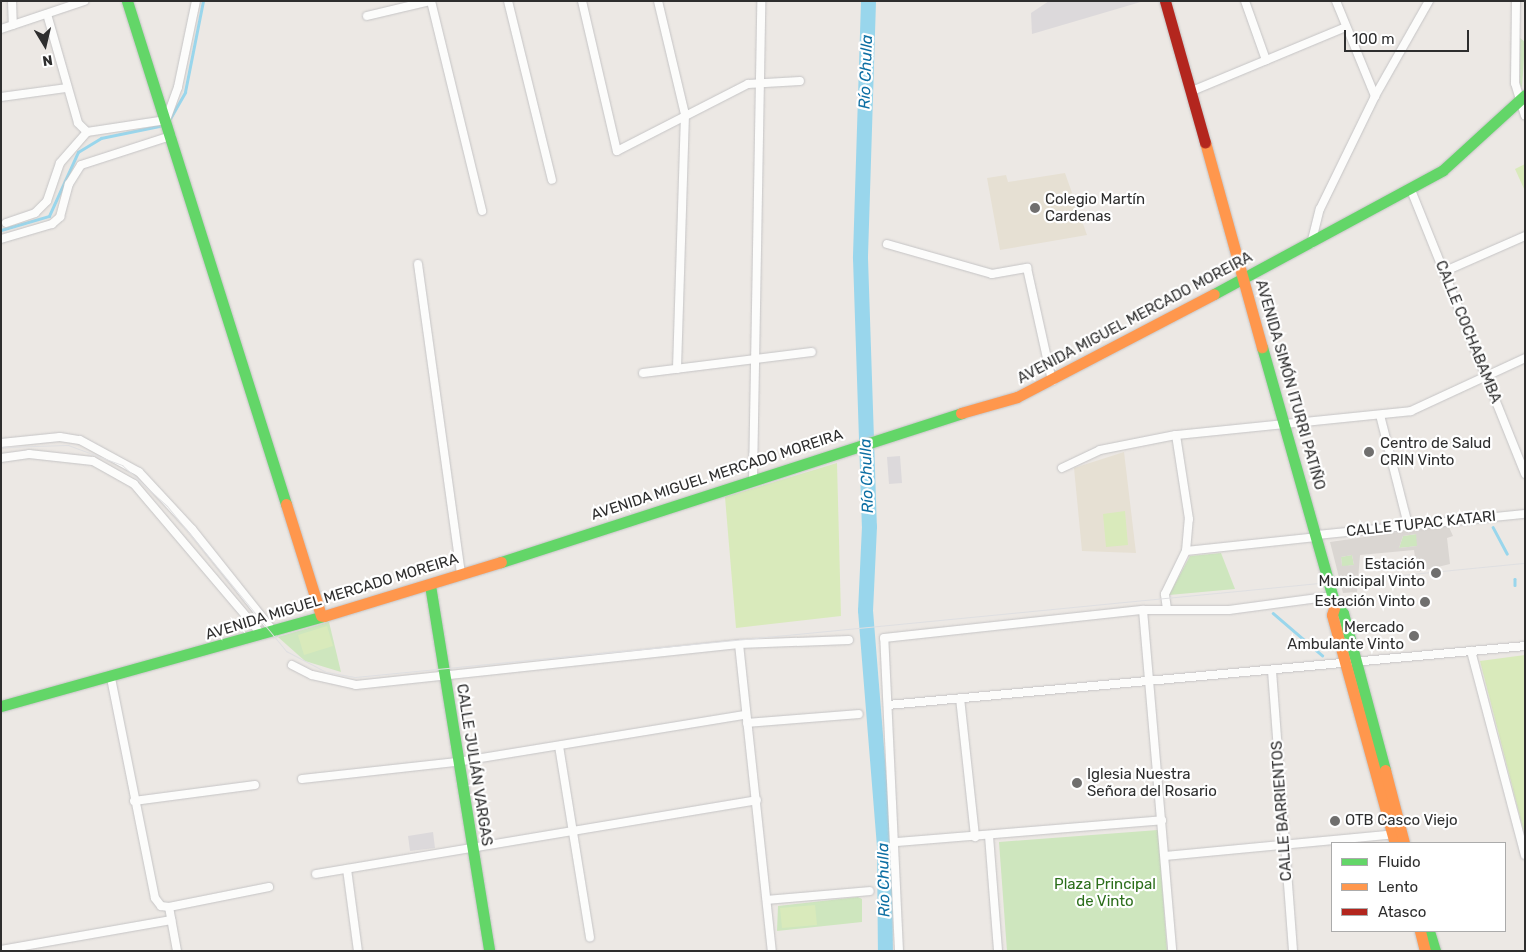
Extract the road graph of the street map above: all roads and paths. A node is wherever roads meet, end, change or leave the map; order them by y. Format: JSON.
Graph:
{"nodes":[{"id":1,"x":12,"y":1,"type":"edge"},
{"id":2,"x":84,"y":1,"type":"edge"},
{"id":3,"x":127,"y":1,"type":"edge"},
{"id":4,"x":196,"y":1,"type":"edge"},
{"id":5,"x":430,"y":1,"type":"edge"},
{"id":6,"x":508,"y":1,"type":"edge"},
{"id":7,"x":582,"y":1,"type":"edge"},
{"id":8,"x":658,"y":1,"type":"edge"},
{"id":9,"x":761,"y":1,"type":"edge"},
{"id":10,"x":1165,"y":1,"type":"edge"},
{"id":11,"x":1245,"y":1,"type":"edge"},
{"id":12,"x":1336,"y":1,"type":"edge"},
{"id":13,"x":1429,"y":1,"type":"edge"},
{"id":14,"x":1516,"y":1,"type":"edge"},
{"id":15,"x":47,"y":14,"type":"junction"},
{"id":16,"x":367,"y":16,"type":"dead end"},
{"id":17,"x":13,"y":25,"type":"junction"},
{"id":18,"x":1346,"y":27,"type":"junction"},
{"id":19,"x":1,"y":29,"type":"edge"},
{"id":20,"x":1266,"y":60,"type":"junction"},
{"id":21,"x":800,"y":81,"type":"dead end"},
{"id":22,"x":759,"y":84,"type":"junction"},
{"id":23,"x":67,"y":88,"type":"junction"},
{"id":24,"x":1192,"y":91,"type":"junction"},
{"id":25,"x":1375,"y":96,"type":"junction"},
{"id":26,"x":1,"y":97,"type":"edge"},
{"id":27,"x":1522,"y":98,"type":"edge"},
{"id":28,"x":685,"y":114,"type":"junction"},
{"id":29,"x":1525,"y":116,"type":"edge"},
{"id":30,"x":167,"y":126,"type":"junction"},
{"id":31,"x":87,"y":132,"type":"junction"},
{"id":32,"x":552,"y":180,"type":"dead end"},
{"id":33,"x":1411,"y":190,"type":"junction"},
{"id":34,"x":482,"y":210,"type":"dead end"},
{"id":35,"x":6,"y":223,"type":"dead end"},
{"id":36,"x":1525,"y":236,"type":"edge"},
{"id":37,"x":1,"y":239,"type":"edge"},
{"id":38,"x":887,"y":244,"type":"dead end"},
{"id":39,"x":1310,"y":244,"type":"junction"},
{"id":40,"x":418,"y":264,"type":"dead end"},
{"id":41,"x":1443,"y":272,"type":"junction"},
{"id":42,"x":1243,"y":278,"type":"junction"},
{"id":43,"x":812,"y":352,"type":"dead end"},
{"id":44,"x":1525,"y":358,"type":"edge"},
{"id":45,"x":755,"y":359,"type":"junction"},
{"id":46,"x":677,"y":369,"type":"junction"},
{"id":47,"x":643,"y":373,"type":"dead end"},
{"id":48,"x":1485,"y":377,"type":"junction"},
{"id":49,"x":1052,"y":381,"type":"junction"},
{"id":50,"x":1380,"y":415,"type":"junction"},
{"id":51,"x":1285,"y":424,"type":"junction"},
{"id":52,"x":1176,"y":435,"type":"junction"},
{"id":53,"x":1,"y":443,"type":"edge"},
{"id":54,"x":1,"y":458,"type":"edge"},
{"id":55,"x":1062,"y":468,"type":"dead end"},
{"id":56,"x":1525,"y":474,"type":"edge"},
{"id":57,"x":753,"y":479,"type":"junction"},
{"id":58,"x":1525,"y":514,"type":"edge"},
{"id":59,"x":1408,"y":525,"type":"junction"},
{"id":60,"x":1318,"y":536,"type":"junction"},
{"id":61,"x":1186,"y":551,"type":"junction"},
{"id":62,"x":460,"y":575,"type":"junction"},
{"id":63,"x":430,"y":585,"type":"junction"},
{"id":64,"x":1334,"y":600,"type":"junction"},
{"id":65,"x":1167,"y":609,"type":"junction"},
{"id":66,"x":1143,"y":610,"type":"junction"},
{"id":67,"x":321,"y":616,"type":"junction"},
{"id":68,"x":274,"y":632,"type":"junction"},
{"id":69,"x":262,"y":635,"type":"junction"},
{"id":70,"x":849,"y":640,"type":"dead end"},
{"id":71,"x":739,"y":644,"type":"junction"},
{"id":72,"x":1525,"y":646,"type":"edge"},
{"id":73,"x":1471,"y":651,"type":"junction"},
{"id":74,"x":1351,"y":663,"type":"junction"},
{"id":75,"x":292,"y":665,"type":"dead end"},
{"id":76,"x":1272,"y":671,"type":"junction"},
{"id":77,"x":444,"y":676,"type":"junction"},
{"id":78,"x":111,"y":678,"type":"junction"},
{"id":79,"x":1150,"y":681,"type":"junction"},
{"id":80,"x":960,"y":698,"type":"junction"},
{"id":81,"x":888,"y":705,"type":"junction"},
{"id":82,"x":1,"y":706,"type":"edge"},
{"id":83,"x":859,"y":714,"type":"dead end"},
{"id":84,"x":746,"y":719,"type":"junction"},
{"id":85,"x":559,"y":746,"type":"junction"},
{"id":86,"x":458,"y":762,"type":"junction"},
{"id":87,"x":302,"y":779,"type":"dead end"},
{"id":88,"x":255,"y":785,"type":"dead end"},
{"id":89,"x":757,"y":800,"type":"junction"},
{"id":90,"x":134,"y":801,"type":"junction"},
{"id":91,"x":1162,"y":820,"type":"junction"},
{"id":92,"x":574,"y":830,"type":"junction"},
{"id":93,"x":989,"y":836,"type":"junction"},
{"id":94,"x":974,"y":837,"type":"junction"},
{"id":95,"x":1399,"y":839,"type":"edge"},
{"id":96,"x":897,"y":842,"type":"junction"},
{"id":97,"x":1342,"y":842,"type":"edge"},
{"id":98,"x":1331,"y":843,"type":"edge"},
{"id":99,"x":1284,"y":845,"type":"junction"},
{"id":100,"x":472,"y":849,"type":"junction"},
{"id":101,"x":1525,"y":855,"type":"edge"},
{"id":102,"x":1165,"y":856,"type":"junction"},
{"id":103,"x":347,"y":869,"type":"junction"},
{"id":104,"x":316,"y":874,"type":"dead end"},
{"id":105,"x":269,"y":887,"type":"dead end"},
{"id":106,"x":870,"y":891,"type":"dead end"},
{"id":107,"x":767,"y":900,"type":"junction"},
{"id":108,"x":169,"y":907,"type":"junction"},
{"id":109,"x":171,"y":920,"type":"junction"},
{"id":110,"x":1420,"y":932,"type":"edge"},
{"id":111,"x":1429,"y":932,"type":"edge"},
{"id":112,"x":590,"y":938,"type":"dead end"},
{"id":113,"x":1,"y":950,"type":"edge"},
{"id":114,"x":176,"y":951,"type":"edge"},
{"id":115,"x":358,"y":951,"type":"edge"},
{"id":116,"x":489,"y":951,"type":"edge"},
{"id":117,"x":772,"y":951,"type":"edge"},
{"id":118,"x":899,"y":951,"type":"edge"},
{"id":119,"x":998,"y":951,"type":"edge"},
{"id":120,"x":1172,"y":951,"type":"edge"},
{"id":121,"x":1293,"y":951,"type":"edge"},
{"id":122,"x":1426,"y":951,"type":"edge"},
{"id":123,"x":1435,"y":951,"type":"edge"}],
"edges":[{"from":1,"to":17,"type":"street"},
{"from":2,"to":15,"type":"street"},
{"from":3,"to":30,"type":"main road"},
{"from":4,"to":30,"type":"street"},
{"from":5,"to":16,"type":"street"},
{"from":5,"to":34,"type":"street"},
{"from":6,"to":32,"type":"street"},
{"from":7,"to":28,"type":"street"},
{"from":8,"to":28,"type":"street"},
{"from":9,"to":22,"type":"street"},
{"from":10,"to":24,"type":"main road","name":"AVENIDA SIMÓN ITURRI PATIÑO"},
{"from":11,"to":20,"type":"street"},
{"from":12,"to":18,"type":"street"},
{"from":13,"to":25,"type":"street"},
{"from":14,"to":27,"type":"street"},
{"from":15,"to":17,"type":"street"},
{"from":15,"to":23,"type":"street"},
{"from":17,"to":19,"type":"street"},
{"from":18,"to":20,"type":"street"},
{"from":18,"to":25,"type":"street"},
{"from":20,"to":24,"type":"street"},
{"from":21,"to":22,"type":"street"},
{"from":22,"to":28,"type":"street"},
{"from":22,"to":45,"type":"street"},
{"from":23,"to":26,"type":"street"},
{"from":23,"to":31,"type":"street"},
{"from":24,"to":42,"type":"main road","name":"AVENIDA SIMÓN ITURRI PATIÑO"},
{"from":25,"to":39,"type":"street"},
{"from":27,"to":29,"type":"street"},
{"from":27,"to":33,"type":"main road","name":"AVENIDA MIGUEL MERCADO MOREIRA"},
{"from":28,"to":46,"type":"street"},
{"from":30,"to":31,"type":"street"},
{"from":30,"to":37,"type":"street"},
{"from":30,"to":67,"type":"main road"},
{"from":31,"to":35,"type":"street"},
{"from":33,"to":39,"type":"main road","name":"AVENIDA MIGUEL MERCADO MOREIRA"},
{"from":33,"to":41,"type":"street","name":"CALLE COCHABAMBA"},
{"from":36,"to":41,"type":"street"},
{"from":38,"to":49,"type":"street"},
{"from":39,"to":42,"type":"main road","name":"AVENIDA MIGUEL MERCADO MOREIRA"},
{"from":40,"to":62,"type":"street"},
{"from":41,"to":48,"type":"street","name":"CALLE COCHABAMBA"},
{"from":42,"to":49,"type":"main road","name":"AVENIDA MIGUEL MERCADO MOREIRA"},
{"from":42,"to":51,"type":"main road","name":"AVENIDA SIMÓN ITURRI PATIÑO"},
{"from":43,"to":45,"type":"street"},
{"from":44,"to":48,"type":"street"},
{"from":45,"to":46,"type":"street"},
{"from":45,"to":57,"type":"street"},
{"from":46,"to":47,"type":"street"},
{"from":48,"to":50,"type":"street"},
{"from":48,"to":56,"type":"street","name":"CALLE COCHABAMBA"},
{"from":49,"to":57,"type":"main road","name":"AVENIDA MIGUEL MERCADO MOREIRA"},
{"from":50,"to":51,"type":"street"},
{"from":50,"to":59,"type":"street"},
{"from":51,"to":52,"type":"street"},
{"from":51,"to":60,"type":"main road","name":"AVENIDA SIMÓN ITURRI PATIÑO"},
{"from":52,"to":55,"type":"street"},
{"from":52,"to":61,"type":"street"},
{"from":53,"to":68,"type":"street"},
{"from":54,"to":69,"type":"street"},
{"from":57,"to":62,"type":"main road","name":"AVENIDA MIGUEL MERCADO MOREIRA"},
{"from":58,"to":59,"type":"street","name":"CALLE TUPAC KATARI"},
{"from":59,"to":60,"type":"street","name":"CALLE TUPAC KATARI"},
{"from":60,"to":61,"type":"street","name":"CALLE TUPAC KATARI"},
{"from":60,"to":64,"type":"main road","name":"AVENIDA SIMÓN ITURRI PATIÑO"},
{"from":61,"to":65,"type":"street"},
{"from":62,"to":63,"type":"main road","name":"AVENIDA MIGUEL MERCADO MOREIRA"},
{"from":63,"to":67,"type":"main road","name":"AVENIDA MIGUEL MERCADO MOREIRA"},
{"from":63,"to":77,"type":"main road","name":"CALLE JULIÁN VARGAS"},
{"from":64,"to":65,"type":"street"},
{"from":64,"to":74,"type":"main road","name":"AVENIDA SIMÓN ITURRI PATIÑO"},
{"from":65,"to":66,"type":"street"},
{"from":66,"to":79,"type":"street"},
{"from":66,"to":81,"type":"street"},
{"from":67,"to":68,"type":"main road","name":"AVENIDA MIGUEL MERCADO MOREIRA"},
{"from":68,"to":69,"type":"main road","name":"AVENIDA MIGUEL MERCADO MOREIRA"},
{"from":69,"to":78,"type":"main road","name":"AVENIDA MIGUEL MERCADO MOREIRA"},
{"from":70,"to":71,"type":"street"},
{"from":71,"to":77,"type":"street"},
{"from":71,"to":84,"type":"street"},
{"from":72,"to":73,"type":"street"},
{"from":73,"to":74,"type":"street"},
{"from":73,"to":101,"type":"street"},
{"from":74,"to":76,"type":"street"},
{"from":74,"to":95,"type":"main road","name":"AVENIDA SIMÓN ITURRI PATIÑO"},
{"from":75,"to":77,"type":"street"},
{"from":76,"to":79,"type":"street"},
{"from":76,"to":99,"type":"street","name":"CALLE BARRIENTOS"},
{"from":77,"to":86,"type":"main road","name":"CALLE JULIÁN VARGAS"},
{"from":78,"to":82,"type":"main road","name":"AVENIDA MIGUEL MERCADO MOREIRA"},
{"from":78,"to":90,"type":"street"},
{"from":79,"to":80,"type":"street"},
{"from":79,"to":91,"type":"street"},
{"from":80,"to":81,"type":"street"},
{"from":80,"to":94,"type":"street"},
{"from":81,"to":96,"type":"street"},
{"from":83,"to":84,"type":"street"},
{"from":84,"to":85,"type":"street"},
{"from":84,"to":89,"type":"street"},
{"from":85,"to":86,"type":"street"},
{"from":85,"to":92,"type":"street"},
{"from":86,"to":87,"type":"street"},
{"from":86,"to":100,"type":"main road","name":"CALLE JULIÁN VARGAS"},
{"from":88,"to":90,"type":"street"},
{"from":89,"to":92,"type":"street"},
{"from":89,"to":107,"type":"street"},
{"from":90,"to":108,"type":"street"},
{"from":91,"to":93,"type":"street"},
{"from":91,"to":102,"type":"street"},
{"from":92,"to":100,"type":"street"},
{"from":92,"to":112,"type":"street"},
{"from":93,"to":94,"type":"street"},
{"from":93,"to":119,"type":"street"},
{"from":94,"to":96,"type":"street"},
{"from":95,"to":97,"type":"street"},
{"from":96,"to":118,"type":"street"},
{"from":98,"to":99,"type":"street"},
{"from":99,"to":102,"type":"street"},
{"from":99,"to":121,"type":"street","name":"CALLE BARRIENTOS"},
{"from":100,"to":103,"type":"street"},
{"from":100,"to":116,"type":"main road","name":"CALLE JULIÁN VARGAS"},
{"from":102,"to":120,"type":"street"},
{"from":103,"to":104,"type":"street"},
{"from":103,"to":115,"type":"street"},
{"from":105,"to":108,"type":"street"},
{"from":106,"to":107,"type":"street"},
{"from":107,"to":117,"type":"street"},
{"from":108,"to":109,"type":"street"},
{"from":109,"to":113,"type":"street"},
{"from":109,"to":114,"type":"street"},
{"from":110,"to":122,"type":"main road"},
{"from":111,"to":123,"type":"main road"}]}
